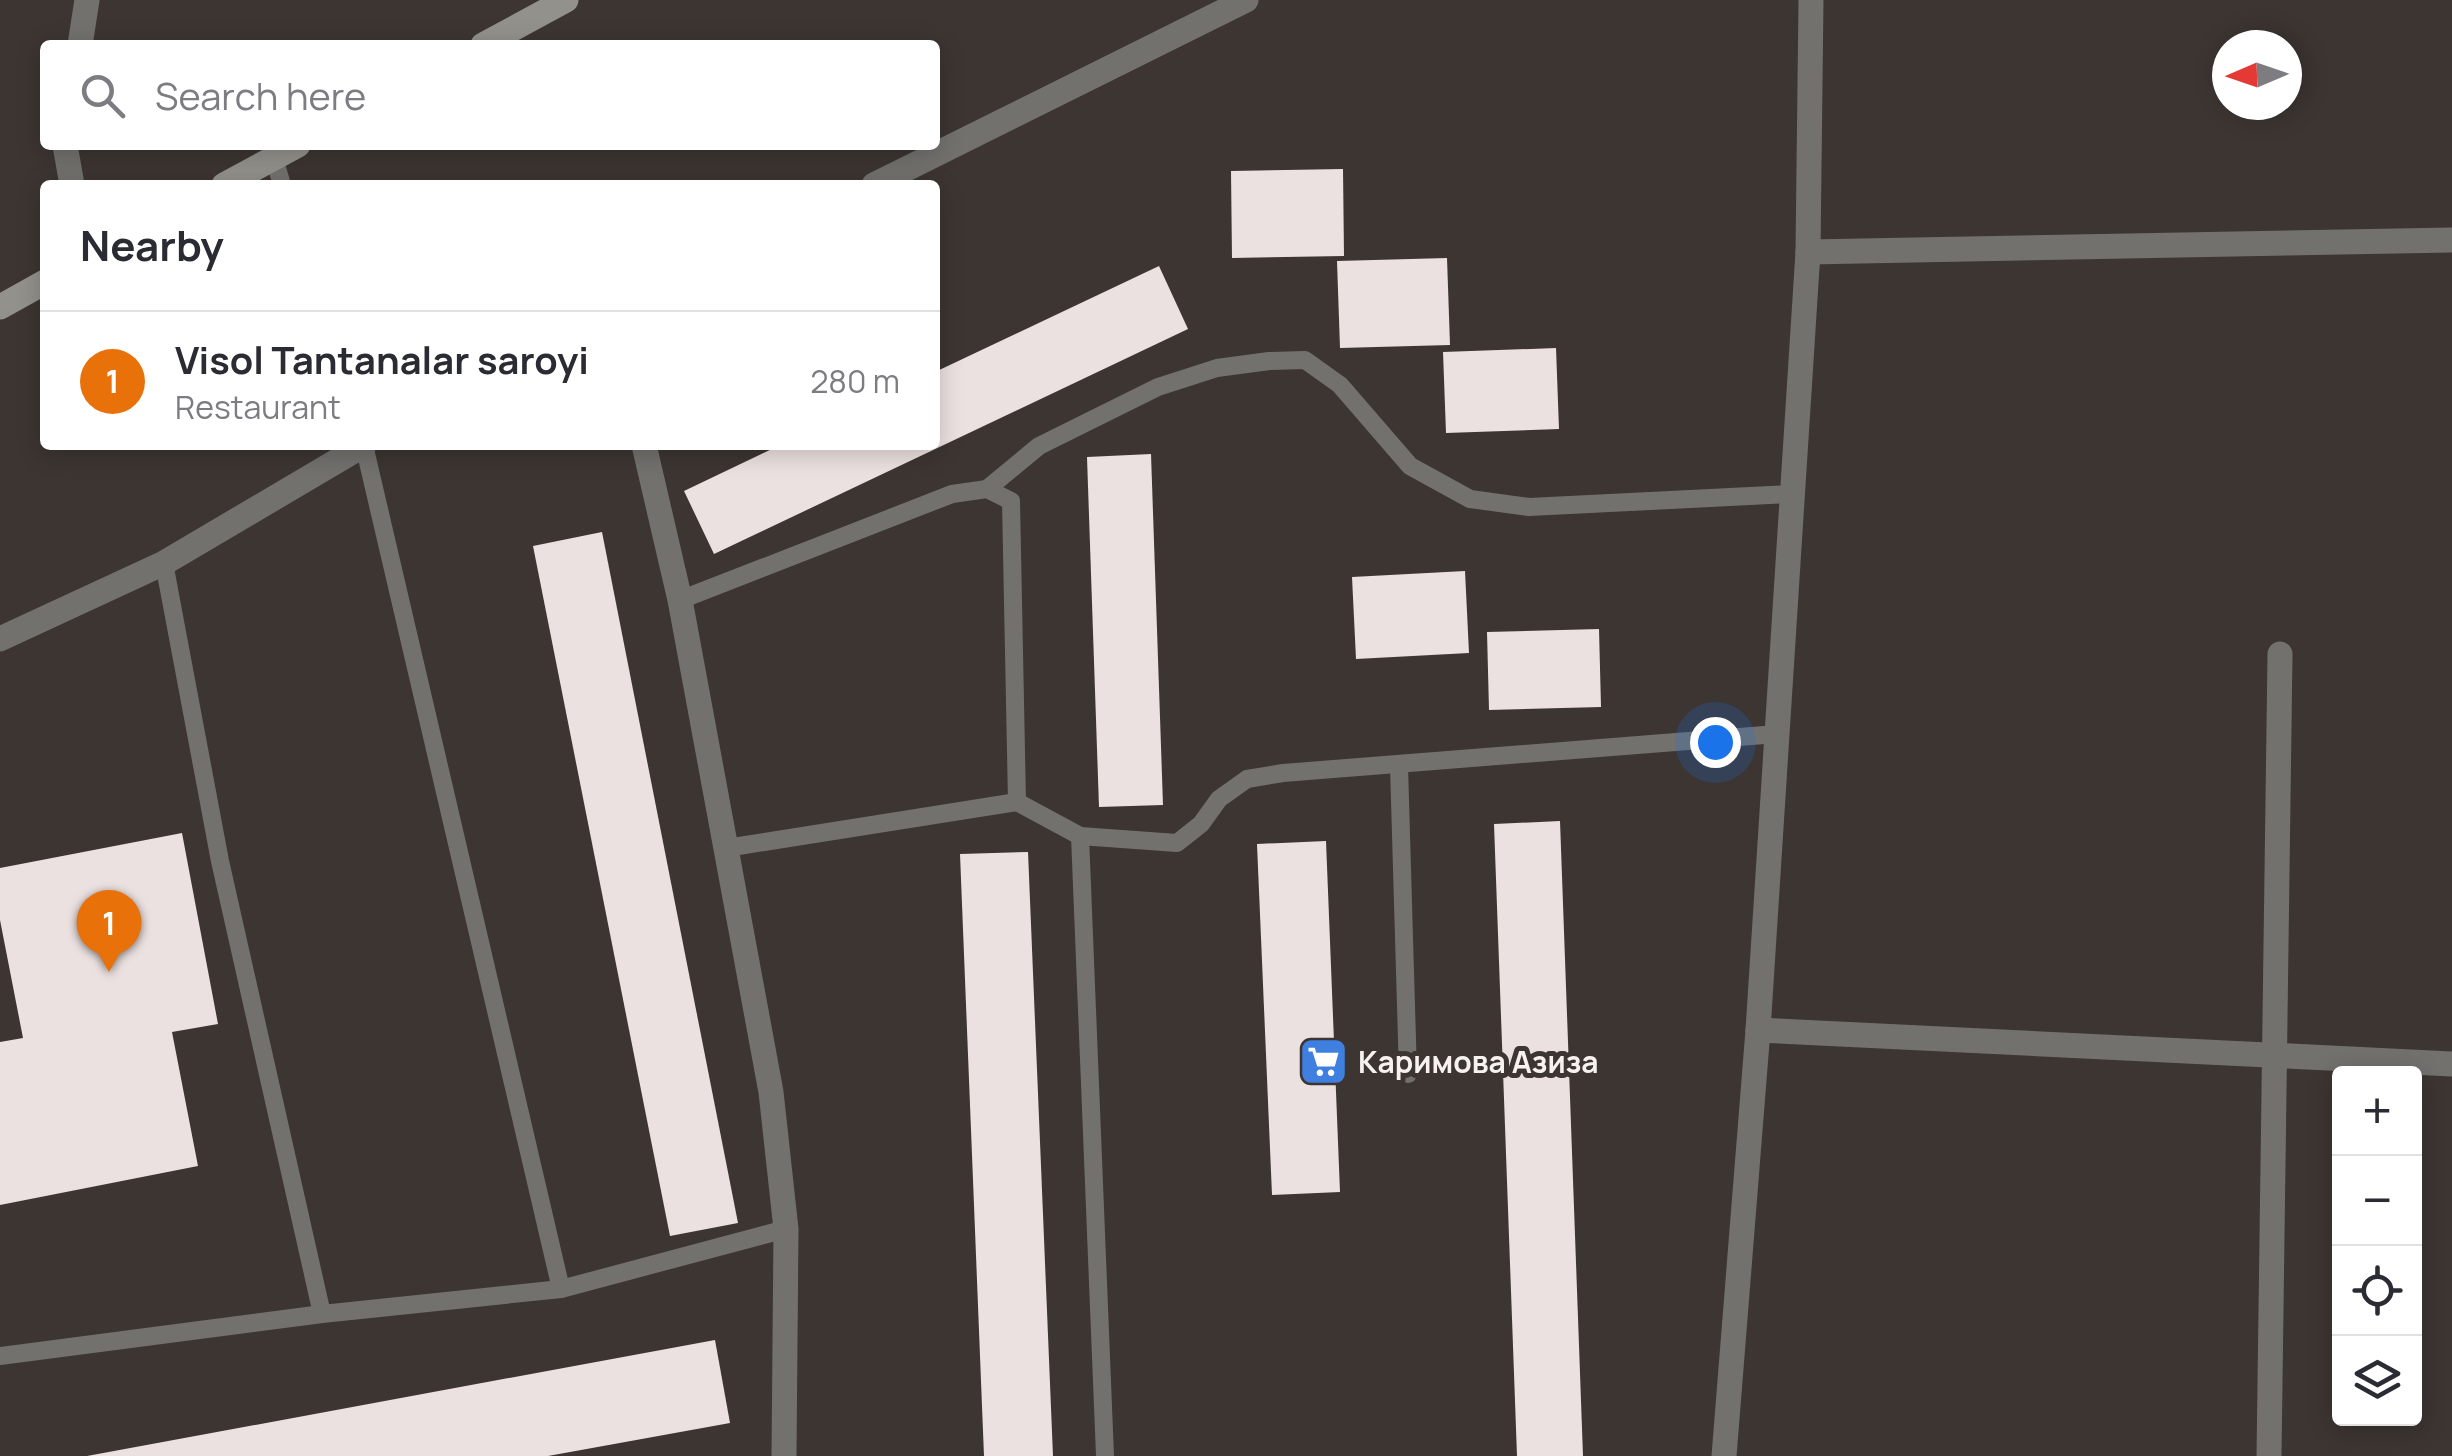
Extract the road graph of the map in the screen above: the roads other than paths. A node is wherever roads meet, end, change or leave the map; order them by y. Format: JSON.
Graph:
{"nodes":[{"id":1,"x":87,"y":0,"type":"edge"},
{"id":2,"x":566,"y":0,"type":"edge"},
{"id":3,"x":1246,"y":0,"type":"edge"},
{"id":4,"x":1810,"y":0,"type":"edge"},
{"id":5,"x":81,"y":40,"type":"edge"},
{"id":6,"x":492,"y":40,"type":"edge"},
{"id":7,"x":65,"y":150,"type":"edge"},
{"id":8,"x":289,"y":150,"type":"edge"},
{"id":9,"x":274,"y":158,"type":"junction"},
{"id":10,"x":71,"y":180,"type":"edge"},
{"id":11,"x":233,"y":180,"type":"edge"},
{"id":12,"x":281,"y":180,"type":"edge"},
{"id":13,"x":884,"y":180,"type":"edge"},
{"id":14,"x":2452,"y":240,"type":"edge"},
{"id":15,"x":1808,"y":252,"type":"junction"},
{"id":16,"x":40,"y":285,"type":"edge"},
{"id":17,"x":0,"y":307,"type":"edge"},
{"id":18,"x":356,"y":450,"type":"edge"},
{"id":19,"x":365,"y":450,"type":"edge"},
{"id":20,"x":645,"y":450,"type":"edge"},
{"id":21,"x":987,"y":490,"type":"junction"},
{"id":22,"x":1792,"y":494,"type":"junction"},
{"id":23,"x":164,"y":563,"type":"junction"},
{"id":24,"x":680,"y":600,"type":"junction"},
{"id":25,"x":0,"y":639,"type":"edge"},
{"id":26,"x":2280,"y":654,"type":"dead end"},
{"id":27,"x":1777,"y":734,"type":"junction"},
{"id":28,"x":1399,"y":766,"type":"junction"},
{"id":29,"x":1017,"y":802,"type":"junction"},
{"id":30,"x":1080,"y":836,"type":"junction"},
{"id":31,"x":726,"y":848,"type":"junction"},
{"id":32,"x":1758,"y":1030,"type":"junction"},
{"id":33,"x":2273,"y":1055,"type":"junction"},
{"id":34,"x":2452,"y":1064,"type":"edge"},
{"id":35,"x":1408,"y":1074,"type":"dead end"},
{"id":36,"x":786,"y":1229,"type":"junction"},
{"id":37,"x":561,"y":1289,"type":"junction"},
{"id":38,"x":322,"y":1314,"type":"junction"},
{"id":39,"x":0,"y":1356,"type":"edge"},
{"id":40,"x":784,"y":1456,"type":"edge"},
{"id":41,"x":1105,"y":1456,"type":"edge"},
{"id":42,"x":1724,"y":1456,"type":"edge"},
{"id":43,"x":2268,"y":1456,"type":"edge"}],
"edges":[{"from":1,"to":5,"type":"street"},
{"from":2,"to":6,"type":"main road"},
{"from":3,"to":13,"type":"street"},
{"from":4,"to":15,"type":"street"},
{"from":7,"to":10,"type":"street"},
{"from":8,"to":9,"type":"main road"},
{"from":9,"to":11,"type":"main road"},
{"from":9,"to":12,"type":"lane"},
{"from":14,"to":15,"type":"street"},
{"from":15,"to":22,"type":"street"},
{"from":16,"to":17,"type":"main road"},
{"from":18,"to":23,"type":"street"},
{"from":19,"to":37,"type":"lane"},
{"from":20,"to":24,"type":"street"},
{"from":21,"to":22,"type":"lane"},
{"from":21,"to":24,"type":"lane"},
{"from":21,"to":29,"type":"lane"},
{"from":22,"to":27,"type":"street"},
{"from":23,"to":25,"type":"street"},
{"from":23,"to":38,"type":"lane"},
{"from":24,"to":31,"type":"street"},
{"from":26,"to":33,"type":"street"},
{"from":27,"to":28,"type":"lane"},
{"from":27,"to":32,"type":"street"},
{"from":28,"to":30,"type":"lane"},
{"from":28,"to":35,"type":"lane"},
{"from":29,"to":30,"type":"lane"},
{"from":29,"to":31,"type":"lane"},
{"from":30,"to":41,"type":"lane"},
{"from":31,"to":36,"type":"street"},
{"from":32,"to":33,"type":"street"},
{"from":32,"to":42,"type":"street"},
{"from":33,"to":34,"type":"street"},
{"from":33,"to":43,"type":"street"},
{"from":36,"to":37,"type":"lane"},
{"from":36,"to":40,"type":"street"},
{"from":37,"to":38,"type":"lane"},
{"from":38,"to":39,"type":"lane"}]}
